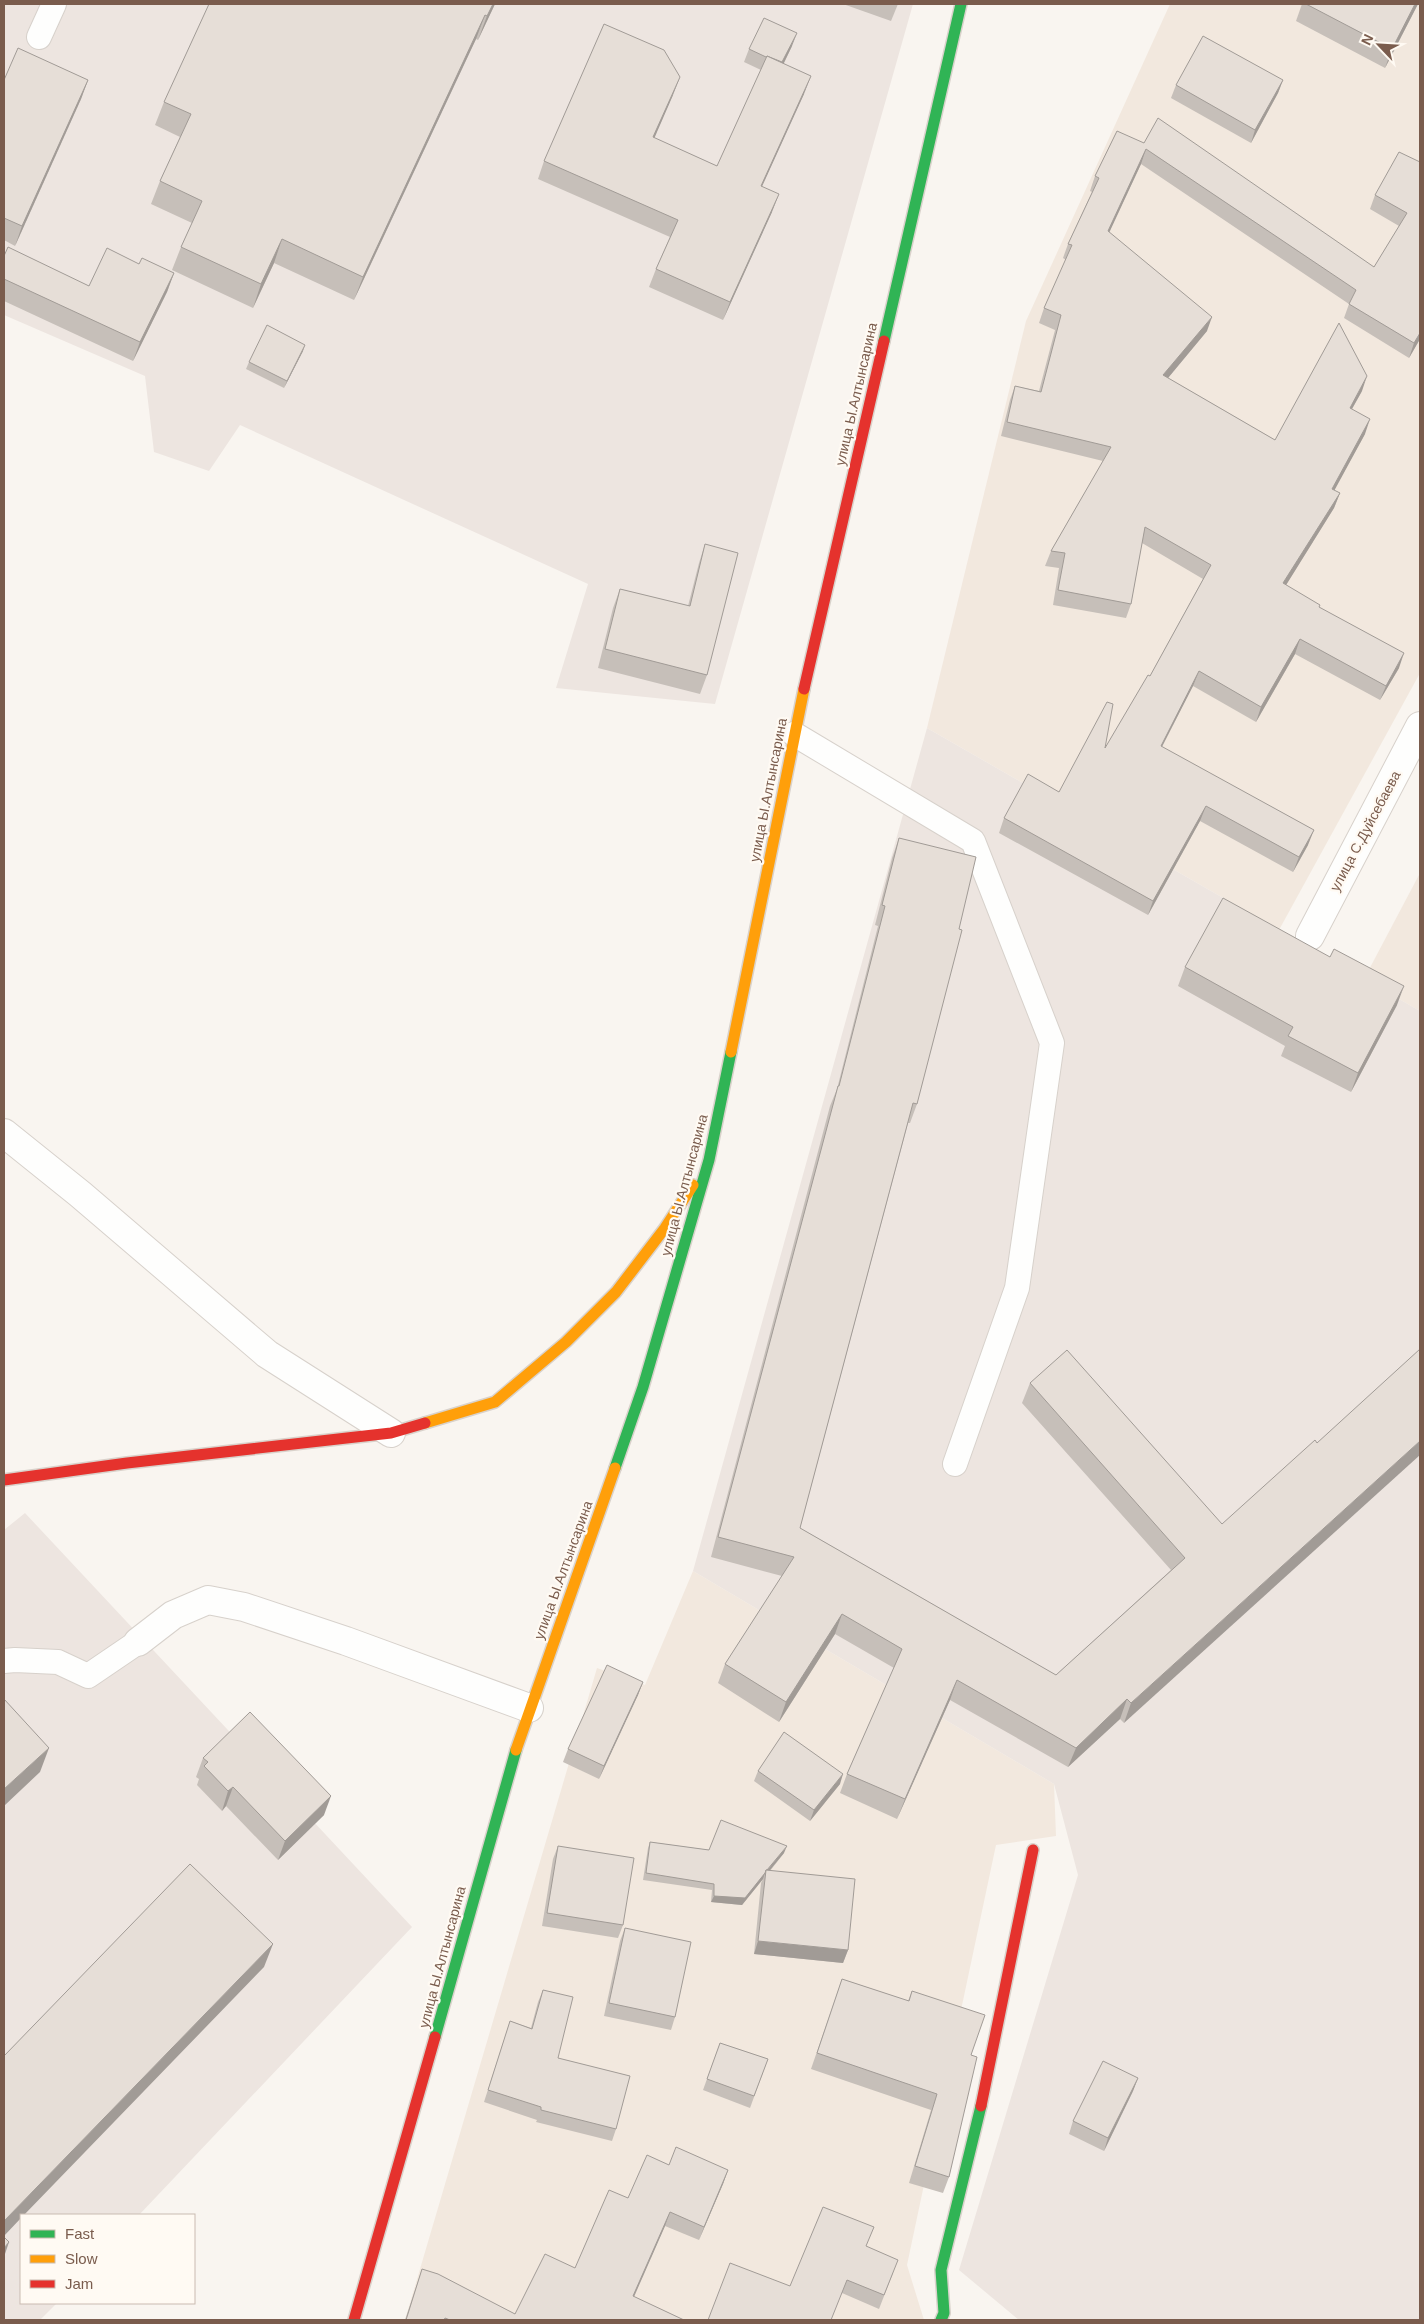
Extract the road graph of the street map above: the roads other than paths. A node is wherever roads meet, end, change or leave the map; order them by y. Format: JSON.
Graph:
{"nodes":[{"id":1,"x":54,"y":4,"type":"edge"},
{"id":2,"x":961,"y":4,"type":"edge"},
{"id":3,"x":39,"y":38,"type":"dead end"},
{"id":4,"x":1420,"y":726,"type":"edge"},
{"id":5,"x":794,"y":734,"type":"junction"},
{"id":6,"x":1310,"y":936,"type":"dead end"},
{"id":7,"x":4,"y":1133,"type":"edge"},
{"id":8,"x":709,"y":1160,"type":"junction"},
{"id":9,"x":391,"y":1433,"type":"junction"},
{"id":10,"x":955,"y":1464,"type":"dead end"},
{"id":11,"x":4,"y":1480,"type":"edge"},
{"id":12,"x":138,"y":1642,"type":"joint"},
{"id":13,"x":4,"y":1661,"type":"edge"},
{"id":14,"x":529,"y":1708,"type":"junction"},
{"id":15,"x":1033,"y":1850,"type":"dead end"},
{"id":16,"x":947,"y":2318,"type":"edge"},
{"id":17,"x":354,"y":2320,"type":"edge"}],
"edges":[{"from":1,"to":3,"type":"lane"},
{"from":2,"to":5,"type":"street","name":"улица Ы.Алтынсарина"},
{"from":4,"to":6,"type":"street","name":"улица С.Дуйсебаева"},
{"from":5,"to":8,"type":"street","name":"улица Ы.Алтынсарина"},
{"from":5,"to":10,"type":"lane"},
{"from":7,"to":9,"type":"street"},
{"from":8,"to":9,"type":"street"},
{"from":8,"to":14,"type":"street","name":"улица Ы.Алтынсарина"},
{"from":9,"to":11,"type":"street"},
{"from":12,"to":13,"type":"lane"},
{"from":12,"to":14,"type":"street"},
{"from":14,"to":17,"type":"street","name":"улица Ы.Алтынсарина"},
{"from":15,"to":16,"type":"street"}]}
